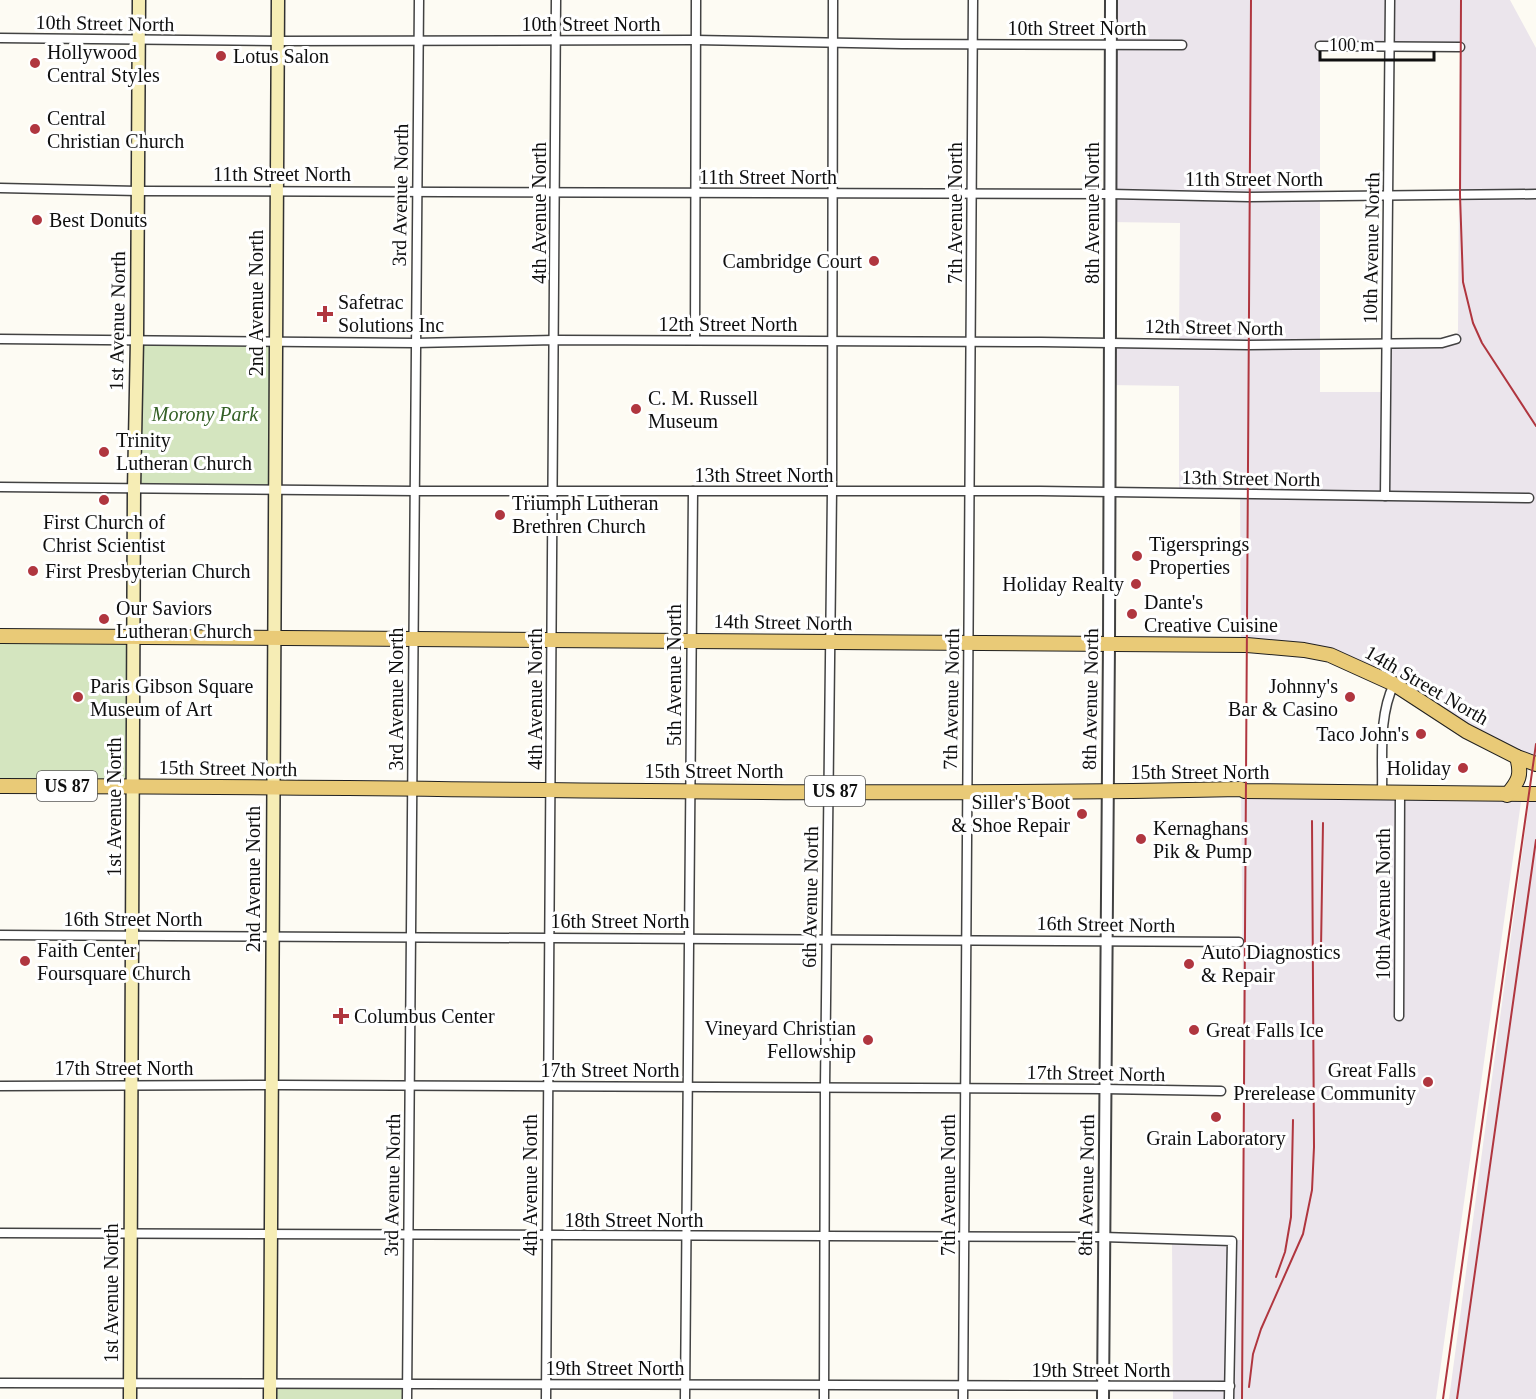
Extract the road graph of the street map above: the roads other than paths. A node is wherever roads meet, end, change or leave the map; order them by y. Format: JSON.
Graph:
{"nodes":[{"id":1,"x":139,"y":0,"type":"edge"},
{"id":2,"x":278,"y":0,"type":"edge"},
{"id":3,"x":419,"y":0,"type":"edge"},
{"id":4,"x":556,"y":0,"type":"edge"},
{"id":5,"x":696,"y":0,"type":"edge"},
{"id":6,"x":833,"y":0,"type":"edge"},
{"id":7,"x":973,"y":0,"type":"edge"},
{"id":8,"x":1111,"y":0,"type":"edge"},
{"id":9,"x":1390,"y":0,"type":"edge"},
{"id":10,"x":0,"y":38,"type":"edge"},
{"id":11,"x":138,"y":40,"type":"junction"},
{"id":12,"x":695,"y":40,"type":"junction"},
{"id":13,"x":277,"y":41,"type":"junction"},
{"id":14,"x":418,"y":41,"type":"junction"},
{"id":15,"x":556,"y":42,"type":"junction"},
{"id":16,"x":833,"y":42,"type":"junction"},
{"id":17,"x":972,"y":45,"type":"junction"},
{"id":18,"x":1111,"y":45,"type":"junction"},
{"id":19,"x":1182,"y":45,"type":"dead end"},
{"id":20,"x":1320,"y":46,"type":"dead end"},
{"id":21,"x":1390,"y":46,"type":"junction"},
{"id":22,"x":1460,"y":47,"type":"dead end"},
{"id":23,"x":0,"y":188,"type":"edge"},
{"id":24,"x":138,"y":191,"type":"junction"},
{"id":25,"x":276,"y":191,"type":"junction"},
{"id":26,"x":417,"y":191,"type":"junction"},
{"id":27,"x":556,"y":192,"type":"junction"},
{"id":28,"x":696,"y":193,"type":"junction"},
{"id":29,"x":834,"y":194,"type":"junction"},
{"id":30,"x":971,"y":194,"type":"junction"},
{"id":31,"x":1110,"y":194,"type":"junction"},
{"id":32,"x":1536,"y":194,"type":"edge"},
{"id":33,"x":1388,"y":196,"type":"junction"},
{"id":34,"x":0,"y":339,"type":"edge"},
{"id":35,"x":1456,"y":339,"type":"dead end"},
{"id":36,"x":137,"y":340,"type":"junction"},
{"id":37,"x":275,"y":340,"type":"junction"},
{"id":38,"x":555,"y":340,"type":"junction"},
{"id":39,"x":695,"y":340,"type":"junction"},
{"id":40,"x":833,"y":341,"type":"junction"},
{"id":41,"x":971,"y":342,"type":"junction"},
{"id":42,"x":1109,"y":342,"type":"junction"},
{"id":43,"x":414,"y":343,"type":"junction"},
{"id":44,"x":1386,"y":344,"type":"junction"},
{"id":45,"x":0,"y":487,"type":"edge"},
{"id":46,"x":134,"y":489,"type":"junction"},
{"id":47,"x":275,"y":490,"type":"junction"},
{"id":48,"x":553,"y":490,"type":"junction"},
{"id":49,"x":414,"y":491,"type":"junction"},
{"id":50,"x":693,"y":491,"type":"junction"},
{"id":51,"x":970,"y":491,"type":"junction"},
{"id":52,"x":832,"y":492,"type":"junction"},
{"id":53,"x":1109,"y":492,"type":"junction"},
{"id":54,"x":1385,"y":496,"type":"junction"},
{"id":55,"x":1529,"y":498,"type":"dead end"},
{"id":56,"x":0,"y":636,"type":"edge"},
{"id":57,"x":134,"y":637,"type":"junction"},
{"id":58,"x":274,"y":638,"type":"junction"},
{"id":59,"x":412,"y":640,"type":"junction"},
{"id":60,"x":551,"y":640,"type":"junction"},
{"id":61,"x":691,"y":640,"type":"junction"},
{"id":62,"x":830,"y":642,"type":"junction"},
{"id":63,"x":968,"y":642,"type":"junction"},
{"id":64,"x":1108,"y":644,"type":"junction"},
{"id":65,"x":1394,"y":684,"type":"junction"},
{"id":66,"x":1517,"y":757,"type":"junction"},
{"id":67,"x":1536,"y":764,"type":"edge"},
{"id":68,"x":0,"y":786,"type":"edge"},
{"id":69,"x":134,"y":786,"type":"junction"},
{"id":70,"x":273,"y":788,"type":"junction"},
{"id":71,"x":412,"y":789,"type":"junction"},
{"id":72,"x":551,"y":789,"type":"junction"},
{"id":73,"x":690,"y":790,"type":"junction"},
{"id":74,"x":828,"y":791,"type":"junction"},
{"id":75,"x":966,"y":791,"type":"junction"},
{"id":76,"x":1106,"y":791,"type":"junction"},
{"id":77,"x":1382,"y":792,"type":"junction"},
{"id":78,"x":1400,"y":793,"type":"junction"},
{"id":79,"x":1536,"y":794,"type":"edge"},
{"id":80,"x":1507,"y":795,"type":"junction"},
{"id":81,"x":0,"y":935,"type":"edge"},
{"id":82,"x":132,"y":935,"type":"junction"},
{"id":83,"x":273,"y":936,"type":"junction"},
{"id":84,"x":411,"y":937,"type":"junction"},
{"id":85,"x":550,"y":937,"type":"junction"},
{"id":86,"x":689,"y":938,"type":"junction"},
{"id":87,"x":826,"y":939,"type":"junction"},
{"id":88,"x":965,"y":940,"type":"junction"},
{"id":89,"x":1106,"y":940,"type":"junction"},
{"id":90,"x":1239,"y":942,"type":"dead end"},
{"id":91,"x":1399,"y":1016,"type":"dead end"},
{"id":92,"x":132,"y":1084,"type":"junction"},
{"id":93,"x":272,"y":1084,"type":"junction"},
{"id":94,"x":0,"y":1086,"type":"edge"},
{"id":95,"x":409,"y":1086,"type":"junction"},
{"id":96,"x":548,"y":1086,"type":"junction"},
{"id":97,"x":687,"y":1087,"type":"junction"},
{"id":98,"x":825,"y":1087,"type":"junction"},
{"id":99,"x":964,"y":1089,"type":"junction"},
{"id":100,"x":1104,"y":1089,"type":"junction"},
{"id":101,"x":1221,"y":1091,"type":"dead end"},
{"id":102,"x":0,"y":1233,"type":"edge"},
{"id":103,"x":131,"y":1234,"type":"junction"},
{"id":104,"x":269,"y":1234,"type":"junction"},
{"id":105,"x":408,"y":1235,"type":"junction"},
{"id":106,"x":547,"y":1236,"type":"junction"},
{"id":107,"x":687,"y":1236,"type":"junction"},
{"id":108,"x":825,"y":1236,"type":"junction"},
{"id":109,"x":964,"y":1236,"type":"junction"},
{"id":110,"x":1103,"y":1237,"type":"junction"},
{"id":111,"x":0,"y":1383,"type":"edge"},
{"id":112,"x":130,"y":1383,"type":"junction"},
{"id":113,"x":270,"y":1383,"type":"junction"},
{"id":114,"x":406,"y":1384,"type":"junction"},
{"id":115,"x":685,"y":1384,"type":"junction"},
{"id":116,"x":546,"y":1386,"type":"junction"},
{"id":117,"x":824,"y":1386,"type":"junction"},
{"id":118,"x":963,"y":1386,"type":"junction"},
{"id":119,"x":1230,"y":1386,"type":"junction"},
{"id":120,"x":1103,"y":1387,"type":"junction"},
{"id":121,"x":130,"y":1399,"type":"edge"},
{"id":122,"x":270,"y":1399,"type":"edge"},
{"id":123,"x":406,"y":1399,"type":"edge"},
{"id":124,"x":546,"y":1399,"type":"edge"},
{"id":125,"x":685,"y":1399,"type":"edge"},
{"id":126,"x":824,"y":1399,"type":"edge"},
{"id":127,"x":963,"y":1399,"type":"edge"},
{"id":128,"x":1103,"y":1399,"type":"edge"},
{"id":129,"x":1230,"y":1399,"type":"edge"}],
"edges":[{"from":1,"to":11,"type":"main road","name":"1st Avenue North"},
{"from":2,"to":13,"type":"main road","name":"2nd Avenue North"},
{"from":3,"to":14,"type":"street","name":"3rd Avenue North"},
{"from":4,"to":15,"type":"street","name":"4th Avenue North"},
{"from":5,"to":12,"type":"street"},
{"from":6,"to":16,"type":"street","name":"6th Avenue North"},
{"from":7,"to":17,"type":"street","name":"7th Avenue North"},
{"from":8,"to":18,"type":"street","name":"8th Avenue North"},
{"from":9,"to":21,"type":"street","name":"10th Avenue North"},
{"from":10,"to":11,"type":"street","name":"10th Street North"},
{"from":11,"to":13,"type":"street","name":"10th Street North"},
{"from":11,"to":24,"type":"main road","name":"1st Avenue North"},
{"from":12,"to":15,"type":"street","name":"10th Street North"},
{"from":12,"to":16,"type":"street","name":"10th Street North"},
{"from":12,"to":28,"type":"street"},
{"from":13,"to":14,"type":"street","name":"10th Street North"},
{"from":13,"to":25,"type":"main road","name":"2nd Avenue North"},
{"from":14,"to":15,"type":"street","name":"10th Street North"},
{"from":14,"to":26,"type":"street","name":"3rd Avenue North"},
{"from":15,"to":27,"type":"street","name":"4th Avenue North"},
{"from":16,"to":17,"type":"street","name":"10th Street North"},
{"from":16,"to":29,"type":"street","name":"6th Avenue North"},
{"from":17,"to":18,"type":"street","name":"10th Street North"},
{"from":17,"to":30,"type":"street","name":"7th Avenue North"},
{"from":18,"to":19,"type":"street","name":"10th Street North"},
{"from":18,"to":31,"type":"street","name":"8th Avenue North"},
{"from":20,"to":21,"type":"street"},
{"from":21,"to":22,"type":"street"},
{"from":21,"to":33,"type":"street","name":"10th Avenue North"},
{"from":23,"to":24,"type":"street","name":"11th Street North"},
{"from":24,"to":25,"type":"street","name":"11th Street North"},
{"from":24,"to":36,"type":"main road","name":"1st Avenue North"},
{"from":25,"to":26,"type":"street","name":"11th Street North"},
{"from":25,"to":37,"type":"main road","name":"2nd Avenue North"},
{"from":26,"to":27,"type":"street","name":"11th Street North"},
{"from":26,"to":43,"type":"street","name":"3rd Avenue North"},
{"from":27,"to":28,"type":"street","name":"11th Street North"},
{"from":27,"to":38,"type":"street","name":"4th Avenue North"},
{"from":28,"to":29,"type":"street","name":"11th Street North"},
{"from":28,"to":39,"type":"street"},
{"from":29,"to":30,"type":"street","name":"11th Street North"},
{"from":29,"to":40,"type":"street","name":"6th Avenue North"},
{"from":30,"to":31,"type":"street","name":"11th Street North"},
{"from":30,"to":41,"type":"street","name":"7th Avenue North"},
{"from":31,"to":33,"type":"street","name":"11th Street North"},
{"from":31,"to":42,"type":"street","name":"8th Avenue North"},
{"from":32,"to":33,"type":"street","name":"11th Street North"},
{"from":33,"to":44,"type":"street","name":"10th Avenue North"},
{"from":34,"to":36,"type":"street","name":"12th Street North"},
{"from":35,"to":44,"type":"street","name":"12th Street North"},
{"from":36,"to":37,"type":"street","name":"12th Street North"},
{"from":36,"to":46,"type":"main road","name":"1st Avenue North"},
{"from":37,"to":43,"type":"street","name":"12th Street North"},
{"from":37,"to":47,"type":"main road","name":"2nd Avenue North"},
{"from":38,"to":39,"type":"street","name":"12th Street North"},
{"from":38,"to":43,"type":"street","name":"12th Street North"},
{"from":38,"to":48,"type":"street","name":"4th Avenue North"},
{"from":39,"to":40,"type":"street","name":"12th Street North"},
{"from":40,"to":41,"type":"street","name":"12th Street North"},
{"from":40,"to":52,"type":"street","name":"6th Avenue North"},
{"from":41,"to":42,"type":"street","name":"12th Street North"},
{"from":41,"to":51,"type":"street","name":"7th Avenue North"},
{"from":42,"to":44,"type":"street","name":"12th Street North"},
{"from":42,"to":53,"type":"street","name":"8th Avenue North"},
{"from":43,"to":49,"type":"street","name":"3rd Avenue North"},
{"from":44,"to":54,"type":"street","name":"10th Avenue North"},
{"from":45,"to":46,"type":"street","name":"13th Street North"},
{"from":46,"to":47,"type":"street","name":"13th Street North"},
{"from":46,"to":57,"type":"main road","name":"1st Avenue North"},
{"from":47,"to":49,"type":"street","name":"13th Street North"},
{"from":47,"to":58,"type":"main road","name":"2nd Avenue North"},
{"from":48,"to":49,"type":"street","name":"13th Street North"},
{"from":48,"to":50,"type":"street","name":"13th Street North"},
{"from":48,"to":60,"type":"street","name":"4th Avenue North"},
{"from":49,"to":59,"type":"street","name":"3rd Avenue North"},
{"from":50,"to":52,"type":"street","name":"13th Street North"},
{"from":50,"to":61,"type":"street","name":"5th Avenue North"},
{"from":51,"to":52,"type":"street","name":"13th Street North"},
{"from":51,"to":53,"type":"street","name":"13th Street North"},
{"from":51,"to":63,"type":"street","name":"7th Avenue North"},
{"from":52,"to":62,"type":"street","name":"6th Avenue North"},
{"from":53,"to":54,"type":"street","name":"13th Street North"},
{"from":53,"to":64,"type":"street","name":"8th Avenue North"},
{"from":54,"to":55,"type":"street","name":"13th Street North"},
{"from":56,"to":57,"type":"main road","name":"14th Street North"},
{"from":57,"to":58,"type":"main road","name":"14th Street North"},
{"from":57,"to":69,"type":"main road","name":"1st Avenue North"},
{"from":58,"to":59,"type":"main road","name":"14th Street North"},
{"from":58,"to":70,"type":"main road","name":"2nd Avenue North"},
{"from":59,"to":60,"type":"main road","name":"14th Street North"},
{"from":59,"to":71,"type":"street","name":"3rd Avenue North"},
{"from":60,"to":61,"type":"main road","name":"14th Street North"},
{"from":60,"to":72,"type":"street","name":"4th Avenue North"},
{"from":61,"to":62,"type":"main road","name":"14th Street North"},
{"from":61,"to":73,"type":"street","name":"5th Avenue North"},
{"from":62,"to":63,"type":"main road","name":"14th Street North"},
{"from":62,"to":74,"type":"street","name":"6th Avenue North"},
{"from":63,"to":64,"type":"main road","name":"14th Street North"},
{"from":63,"to":75,"type":"street","name":"7th Avenue North"},
{"from":64,"to":65,"type":"main road","name":"14th Street North"},
{"from":64,"to":76,"type":"street","name":"8th Avenue North"},
{"from":65,"to":66,"type":"main road","name":"14th Street North"},
{"from":65,"to":77,"type":"street"},
{"from":66,"to":67,"type":"main road","name":"14th Street North"},
{"from":66,"to":80,"type":"main road"},
{"from":68,"to":69,"type":"main road","name":"15th Street North","number":"US 87"},
{"from":69,"to":70,"type":"main road","name":"15th Street North","number":"US 87"},
{"from":69,"to":82,"type":"main road","name":"1st Avenue North"},
{"from":70,"to":71,"type":"main road","name":"15th Street North","number":"US 87"},
{"from":70,"to":83,"type":"main road","name":"2nd Avenue North"},
{"from":71,"to":72,"type":"main road","name":"15th Street North","number":"US 87"},
{"from":71,"to":84,"type":"street","name":"3rd Avenue North"},
{"from":72,"to":73,"type":"main road","name":"15th Street North","number":"US 87"},
{"from":72,"to":85,"type":"street","name":"4th Avenue North"},
{"from":73,"to":74,"type":"main road","name":"15th Street North","number":"US 87"},
{"from":73,"to":86,"type":"street","name":"5th Avenue North"},
{"from":74,"to":75,"type":"main road","name":"15th Street North","number":"US 87"},
{"from":74,"to":87,"type":"street","name":"6th Avenue North"},
{"from":75,"to":76,"type":"main road","name":"15th Street North","number":"US 87"},
{"from":75,"to":88,"type":"street","name":"7th Avenue North"},
{"from":76,"to":77,"type":"main road","name":"15th Street North","number":"US 87"},
{"from":76,"to":89,"type":"street","name":"8th Avenue North"},
{"from":77,"to":78,"type":"main road","name":"15th Street North","number":"US 87"},
{"from":78,"to":80,"type":"main road","name":"15th Street North","number":"US 87"},
{"from":78,"to":91,"type":"street","name":"10th Avenue North"},
{"from":79,"to":80,"type":"main road","name":"15th Street North","number":"US 87"},
{"from":81,"to":82,"type":"street","name":"16th Street North"},
{"from":82,"to":83,"type":"street","name":"16th Street North"},
{"from":82,"to":92,"type":"main road","name":"1st Avenue North"},
{"from":83,"to":84,"type":"street","name":"16th Street North"},
{"from":83,"to":93,"type":"main road","name":"2nd Avenue North"},
{"from":84,"to":85,"type":"street","name":"16th Street North"},
{"from":84,"to":95,"type":"street","name":"3rd Avenue North"},
{"from":85,"to":86,"type":"street","name":"16th Street North"},
{"from":85,"to":96,"type":"street","name":"4th Avenue North"},
{"from":86,"to":87,"type":"street","name":"16th Street North"},
{"from":86,"to":97,"type":"street","name":"5th Avenue North"},
{"from":87,"to":88,"type":"street","name":"16th Street North"},
{"from":87,"to":98,"type":"street","name":"6th Avenue North"},
{"from":88,"to":89,"type":"street","name":"16th Street North"},
{"from":88,"to":99,"type":"street","name":"7th Avenue North"},
{"from":89,"to":90,"type":"street","name":"16th Street North"},
{"from":89,"to":100,"type":"street","name":"8th Avenue North"},
{"from":92,"to":93,"type":"street","name":"17th Street North"},
{"from":92,"to":94,"type":"street","name":"17th Street North"},
{"from":92,"to":103,"type":"main road","name":"1st Avenue North"},
{"from":93,"to":95,"type":"street","name":"17th Street North"},
{"from":93,"to":104,"type":"main road","name":"2nd Avenue North"},
{"from":95,"to":96,"type":"street","name":"17th Street North"},
{"from":95,"to":105,"type":"street","name":"3rd Avenue North"},
{"from":96,"to":97,"type":"street","name":"17th Street North"},
{"from":96,"to":106,"type":"street","name":"4th Avenue North"},
{"from":97,"to":98,"type":"street","name":"17th Street North"},
{"from":97,"to":107,"type":"street","name":"5th Avenue North"},
{"from":98,"to":99,"type":"street","name":"17th Street North"},
{"from":98,"to":108,"type":"street","name":"6th Avenue North"},
{"from":99,"to":100,"type":"street","name":"17th Street North"},
{"from":99,"to":109,"type":"street","name":"7th Avenue North"},
{"from":100,"to":101,"type":"street","name":"17th Street North"},
{"from":100,"to":110,"type":"street","name":"8th Avenue North"},
{"from":102,"to":103,"type":"street","name":"18th Street North"},
{"from":103,"to":104,"type":"street","name":"18th Street North"},
{"from":103,"to":112,"type":"main road","name":"1st Avenue North"},
{"from":104,"to":105,"type":"street","name":"18th Street North"},
{"from":104,"to":113,"type":"main road","name":"2nd Avenue North"},
{"from":105,"to":106,"type":"street","name":"18th Street North"},
{"from":105,"to":114,"type":"street","name":"3rd Avenue North"},
{"from":106,"to":107,"type":"street","name":"18th Street North"},
{"from":106,"to":116,"type":"street","name":"4th Avenue North"},
{"from":107,"to":108,"type":"street","name":"18th Street North"},
{"from":107,"to":115,"type":"street","name":"5th Avenue North"},
{"from":108,"to":109,"type":"street","name":"18th Street North"},
{"from":108,"to":117,"type":"street","name":"6th Avenue North"},
{"from":109,"to":110,"type":"street","name":"18th Street North"},
{"from":109,"to":118,"type":"street","name":"7th Avenue North"},
{"from":110,"to":119,"type":"street","name":"18th Street North"},
{"from":110,"to":120,"type":"street","name":"8th Avenue North"},
{"from":111,"to":112,"type":"street","name":"19th Street North"},
{"from":112,"to":113,"type":"street","name":"19th Street North"},
{"from":112,"to":121,"type":"main road","name":"1st Avenue North"},
{"from":113,"to":114,"type":"street","name":"19th Street North"},
{"from":113,"to":122,"type":"main road","name":"2nd Avenue North"},
{"from":114,"to":116,"type":"street","name":"19th Street North"},
{"from":114,"to":123,"type":"street","name":"3rd Avenue North"},
{"from":115,"to":116,"type":"street","name":"19th Street North"},
{"from":115,"to":117,"type":"street","name":"19th Street North"},
{"from":115,"to":125,"type":"street","name":"5th Avenue North"},
{"from":116,"to":124,"type":"street","name":"4th Avenue North"},
{"from":117,"to":118,"type":"street","name":"19th Street North"},
{"from":117,"to":126,"type":"street","name":"6th Avenue North"},
{"from":118,"to":120,"type":"street","name":"19th Street North"},
{"from":118,"to":127,"type":"street","name":"7th Avenue North"},
{"from":119,"to":120,"type":"street","name":"19th Street North"},
{"from":119,"to":129,"type":"street"},
{"from":120,"to":128,"type":"street","name":"8th Avenue North"}]}
